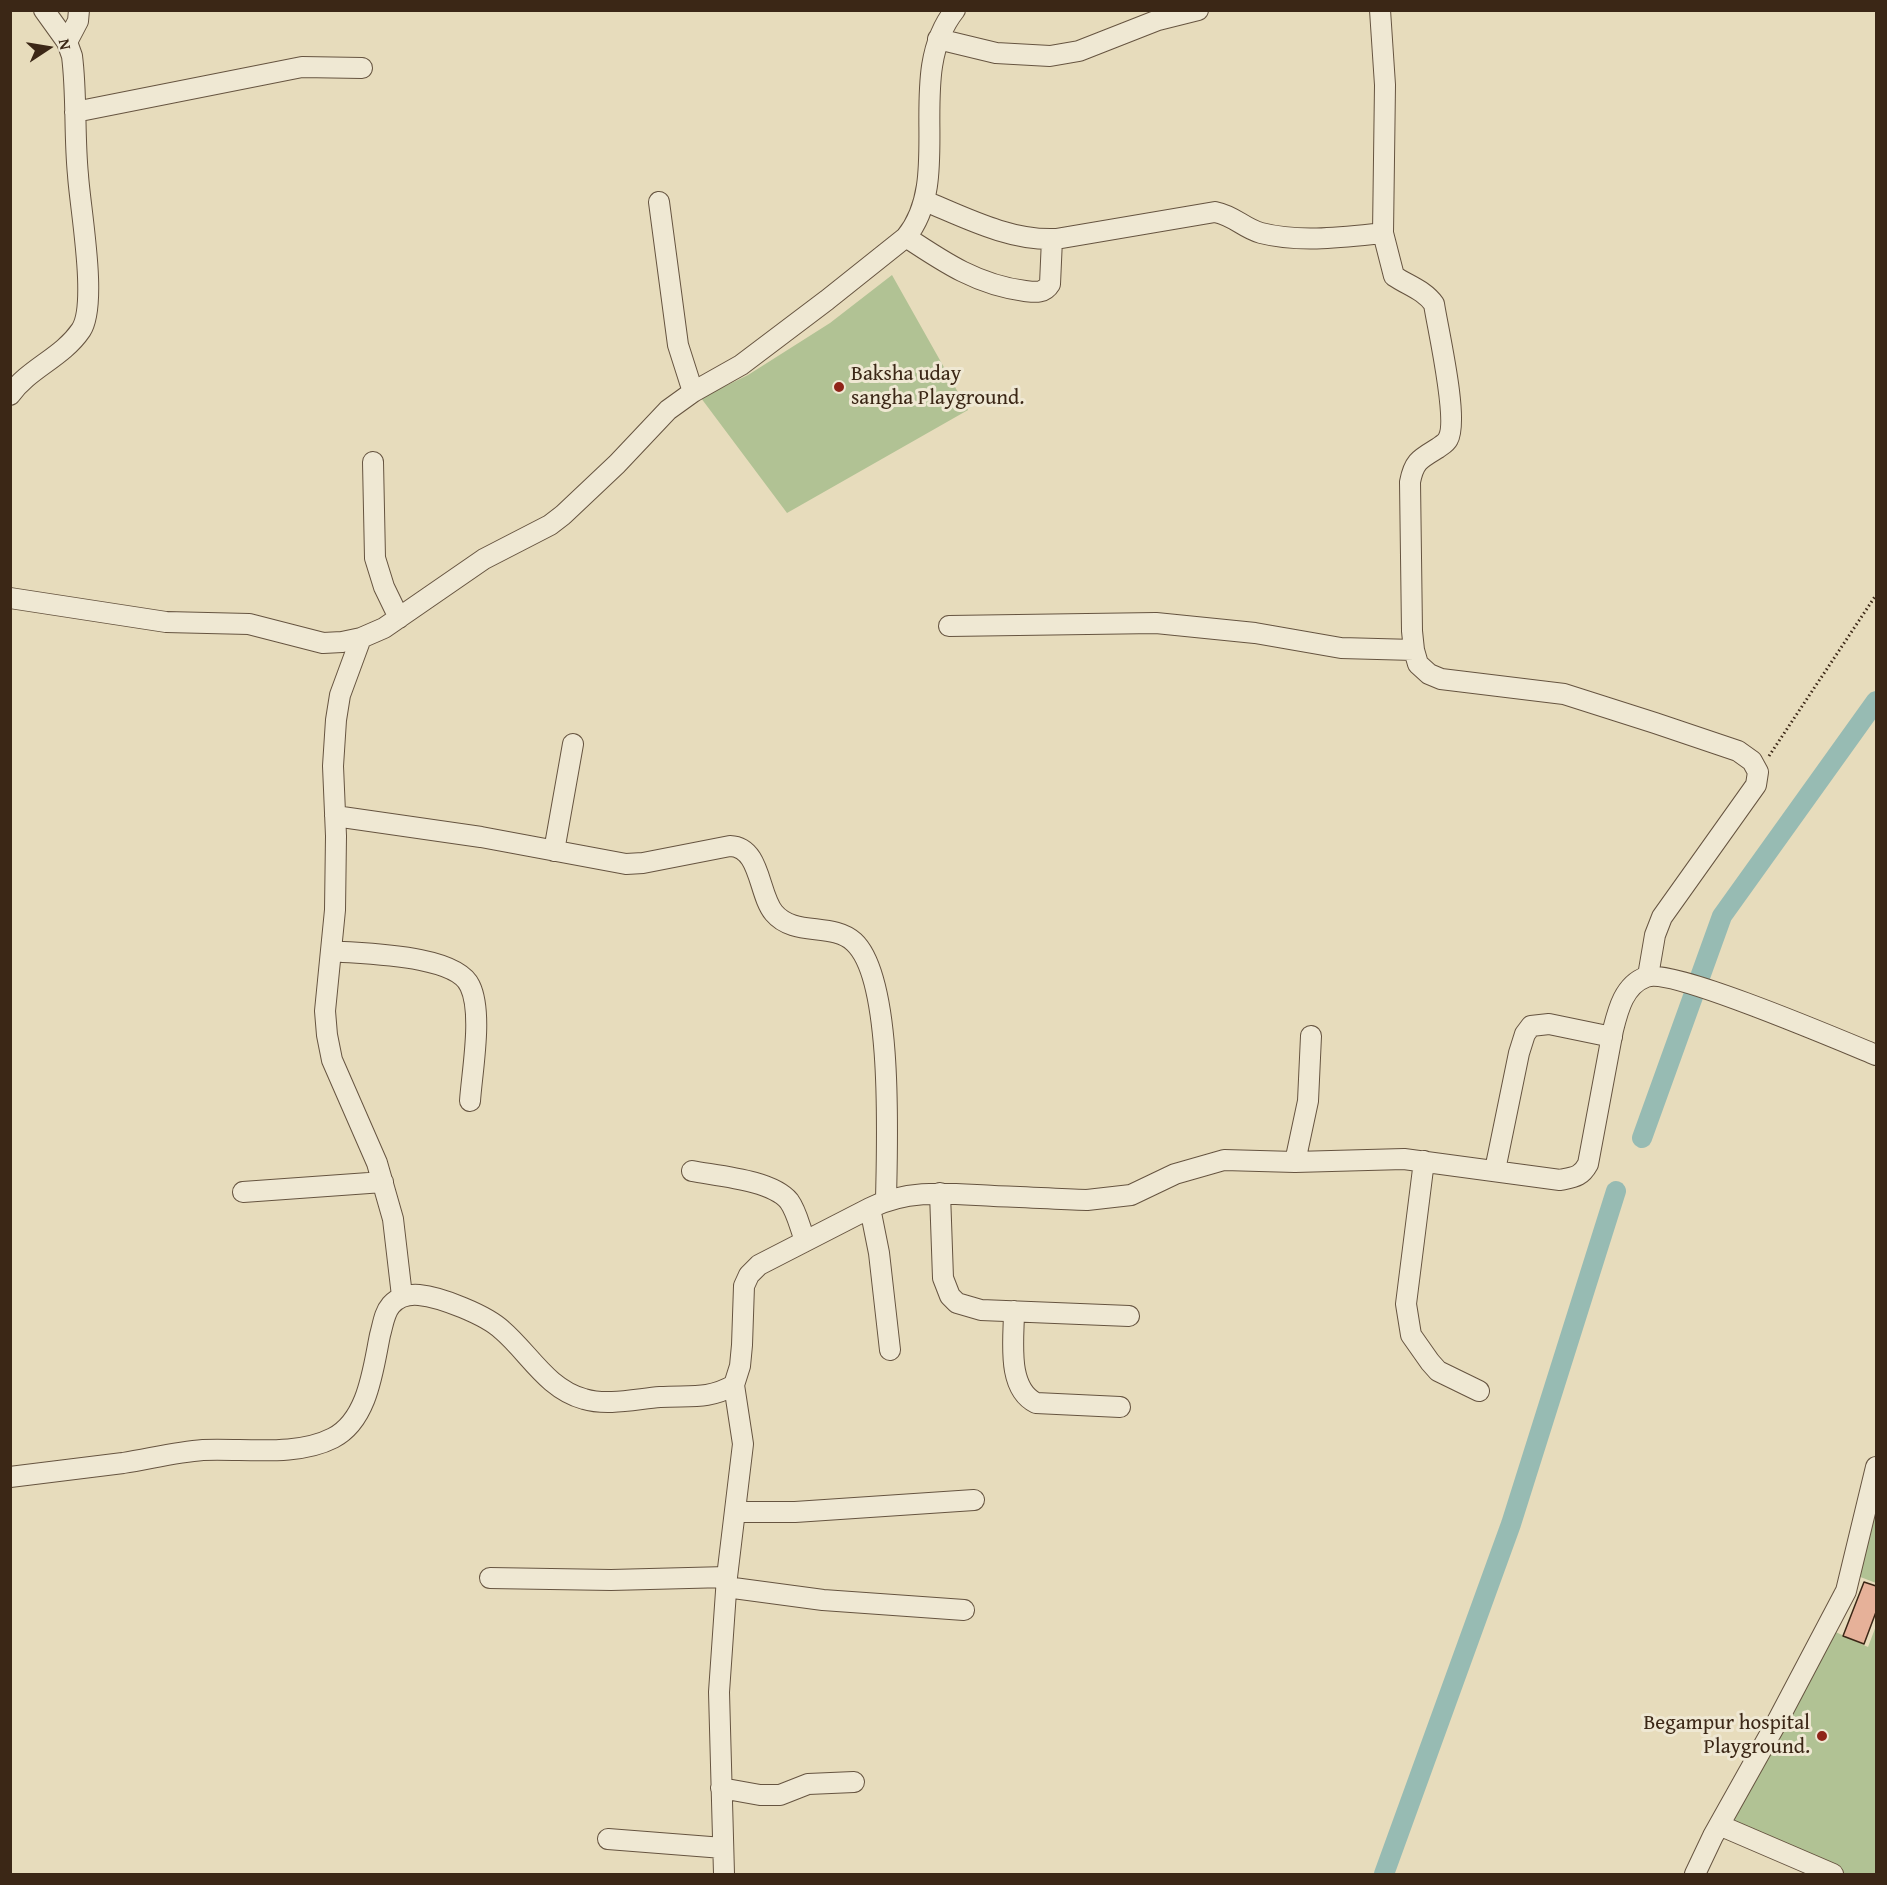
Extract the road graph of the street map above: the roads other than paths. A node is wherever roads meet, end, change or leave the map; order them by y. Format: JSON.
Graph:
{"nodes":[{"id":1,"x":44,"y":10,"type":"edge"},
{"id":2,"x":80,"y":10,"type":"edge"},
{"id":3,"x":955,"y":10,"type":"edge"},
{"id":4,"x":1198,"y":10,"type":"edge"},
{"id":5,"x":1380,"y":10,"type":"edge"},
{"id":6,"x":938,"y":39,"type":"junction"},
{"id":7,"x":67,"y":42,"type":"junction"},
{"id":8,"x":362,"y":68,"type":"dead end"},
{"id":9,"x":75,"y":112,"type":"junction"},
{"id":10,"x":925,"y":201,"type":"junction"},
{"id":11,"x":659,"y":202,"type":"dead end"},
{"id":12,"x":1383,"y":233,"type":"junction"},
{"id":13,"x":906,"y":237,"type":"junction"},
{"id":14,"x":1052,"y":239,"type":"junction"},
{"id":15,"x":693,"y":392,"type":"junction"},
{"id":16,"x":10,"y":395,"type":"edge"},
{"id":17,"x":373,"y":462,"type":"dead end"},
{"id":18,"x":10,"y":598,"type":"edge"},
{"id":19,"x":399,"y":618,"type":"junction"},
{"id":20,"x":949,"y":626,"type":"dead end"},
{"id":21,"x":361,"y":638,"type":"junction"},
{"id":22,"x":1414,"y":650,"type":"junction"},
{"id":23,"x":573,"y":744,"type":"dead end"},
{"id":24,"x":335,"y":816,"type":"junction"},
{"id":25,"x":554,"y":851,"type":"junction"},
{"id":26,"x":331,"y":951,"type":"junction"},
{"id":27,"x":1656,"y":977,"type":"junction"},
{"id":28,"x":1311,"y":1035,"type":"dead end"},
{"id":29,"x":1612,"y":1037,"type":"junction"},
{"id":30,"x":1876,"y":1055,"type":"edge"},
{"id":31,"x":470,"y":1101,"type":"dead end"},
{"id":32,"x":1424,"y":1161,"type":"junction"},
{"id":33,"x":1295,"y":1162,"type":"junction"},
{"id":34,"x":1495,"y":1170,"type":"junction"},
{"id":35,"x":692,"y":1171,"type":"dead end"},
{"id":36,"x":383,"y":1182,"type":"junction"},
{"id":37,"x":243,"y":1192,"type":"dead end"},
{"id":38,"x":940,"y":1193,"type":"junction"},
{"id":39,"x":878,"y":1204,"type":"junction"},
{"id":40,"x":805,"y":1240,"type":"junction"},
{"id":41,"x":402,"y":1296,"type":"junction"},
{"id":42,"x":1014,"y":1311,"type":"junction"},
{"id":43,"x":1129,"y":1316,"type":"dead end"},
{"id":44,"x":890,"y":1350,"type":"dead end"},
{"id":45,"x":734,"y":1385,"type":"junction"},
{"id":46,"x":1479,"y":1391,"type":"dead end"},
{"id":47,"x":1120,"y":1407,"type":"dead end"},
{"id":48,"x":1876,"y":1467,"type":"edge"},
{"id":49,"x":10,"y":1477,"type":"edge"},
{"id":50,"x":974,"y":1500,"type":"dead end"},
{"id":51,"x":735,"y":1512,"type":"junction"},
{"id":52,"x":490,"y":1578,"type":"dead end"},
{"id":53,"x":726,"y":1582,"type":"junction"},
{"id":54,"x":964,"y":1610,"type":"dead end"},
{"id":55,"x":854,"y":1782,"type":"dead end"},
{"id":56,"x":721,"y":1788,"type":"junction"},
{"id":57,"x":1719,"y":1825,"type":"junction"},
{"id":58,"x":608,"y":1839,"type":"dead end"},
{"id":59,"x":723,"y":1848,"type":"junction"},
{"id":60,"x":724,"y":1875,"type":"edge"},
{"id":61,"x":1695,"y":1875,"type":"edge"},
{"id":62,"x":1833,"y":1875,"type":"edge"}],
"edges":[{"from":1,"to":7,"type":"street"},
{"from":2,"to":7,"type":"street"},
{"from":3,"to":6,"type":"street"},
{"from":4,"to":6,"type":"street"},
{"from":5,"to":12,"type":"street"},
{"from":6,"to":10,"type":"street"},
{"from":7,"to":9,"type":"street"},
{"from":8,"to":9,"type":"street"},
{"from":9,"to":16,"type":"street"},
{"from":10,"to":13,"type":"street"},
{"from":10,"to":14,"type":"street"},
{"from":11,"to":15,"type":"street"},
{"from":12,"to":14,"type":"street"},
{"from":12,"to":22,"type":"street"},
{"from":13,"to":14,"type":"street"},
{"from":13,"to":15,"type":"street"},
{"from":15,"to":19,"type":"street"},
{"from":17,"to":19,"type":"street"},
{"from":18,"to":21,"type":"street"},
{"from":19,"to":21,"type":"street"},
{"from":20,"to":22,"type":"street"},
{"from":21,"to":24,"type":"street"},
{"from":22,"to":27,"type":"street"},
{"from":23,"to":25,"type":"street"},
{"from":24,"to":25,"type":"street"},
{"from":24,"to":26,"type":"street"},
{"from":25,"to":39,"type":"street"},
{"from":26,"to":31,"type":"street"},
{"from":26,"to":36,"type":"street"},
{"from":27,"to":29,"type":"street"},
{"from":27,"to":30,"type":"street"},
{"from":28,"to":33,"type":"street"},
{"from":29,"to":34,"type":"street"},
{"from":29,"to":34,"type":"street"},
{"from":32,"to":33,"type":"street"},
{"from":32,"to":34,"type":"street"},
{"from":32,"to":46,"type":"street"},
{"from":33,"to":38,"type":"street"},
{"from":35,"to":40,"type":"street"},
{"from":36,"to":37,"type":"street"},
{"from":36,"to":41,"type":"street"},
{"from":38,"to":39,"type":"street"},
{"from":38,"to":42,"type":"street"},
{"from":39,"to":40,"type":"street"},
{"from":39,"to":44,"type":"street"},
{"from":40,"to":45,"type":"street"},
{"from":41,"to":45,"type":"street"},
{"from":41,"to":49,"type":"street"},
{"from":42,"to":43,"type":"street"},
{"from":42,"to":47,"type":"street"},
{"from":45,"to":51,"type":"street"},
{"from":48,"to":57,"type":"street"},
{"from":50,"to":51,"type":"street"},
{"from":51,"to":53,"type":"street"},
{"from":52,"to":53,"type":"street"},
{"from":53,"to":54,"type":"street"},
{"from":53,"to":56,"type":"street"},
{"from":55,"to":56,"type":"street"},
{"from":56,"to":59,"type":"street"},
{"from":57,"to":61,"type":"street"},
{"from":57,"to":62,"type":"street"},
{"from":58,"to":59,"type":"street"},
{"from":59,"to":60,"type":"street"}]}
